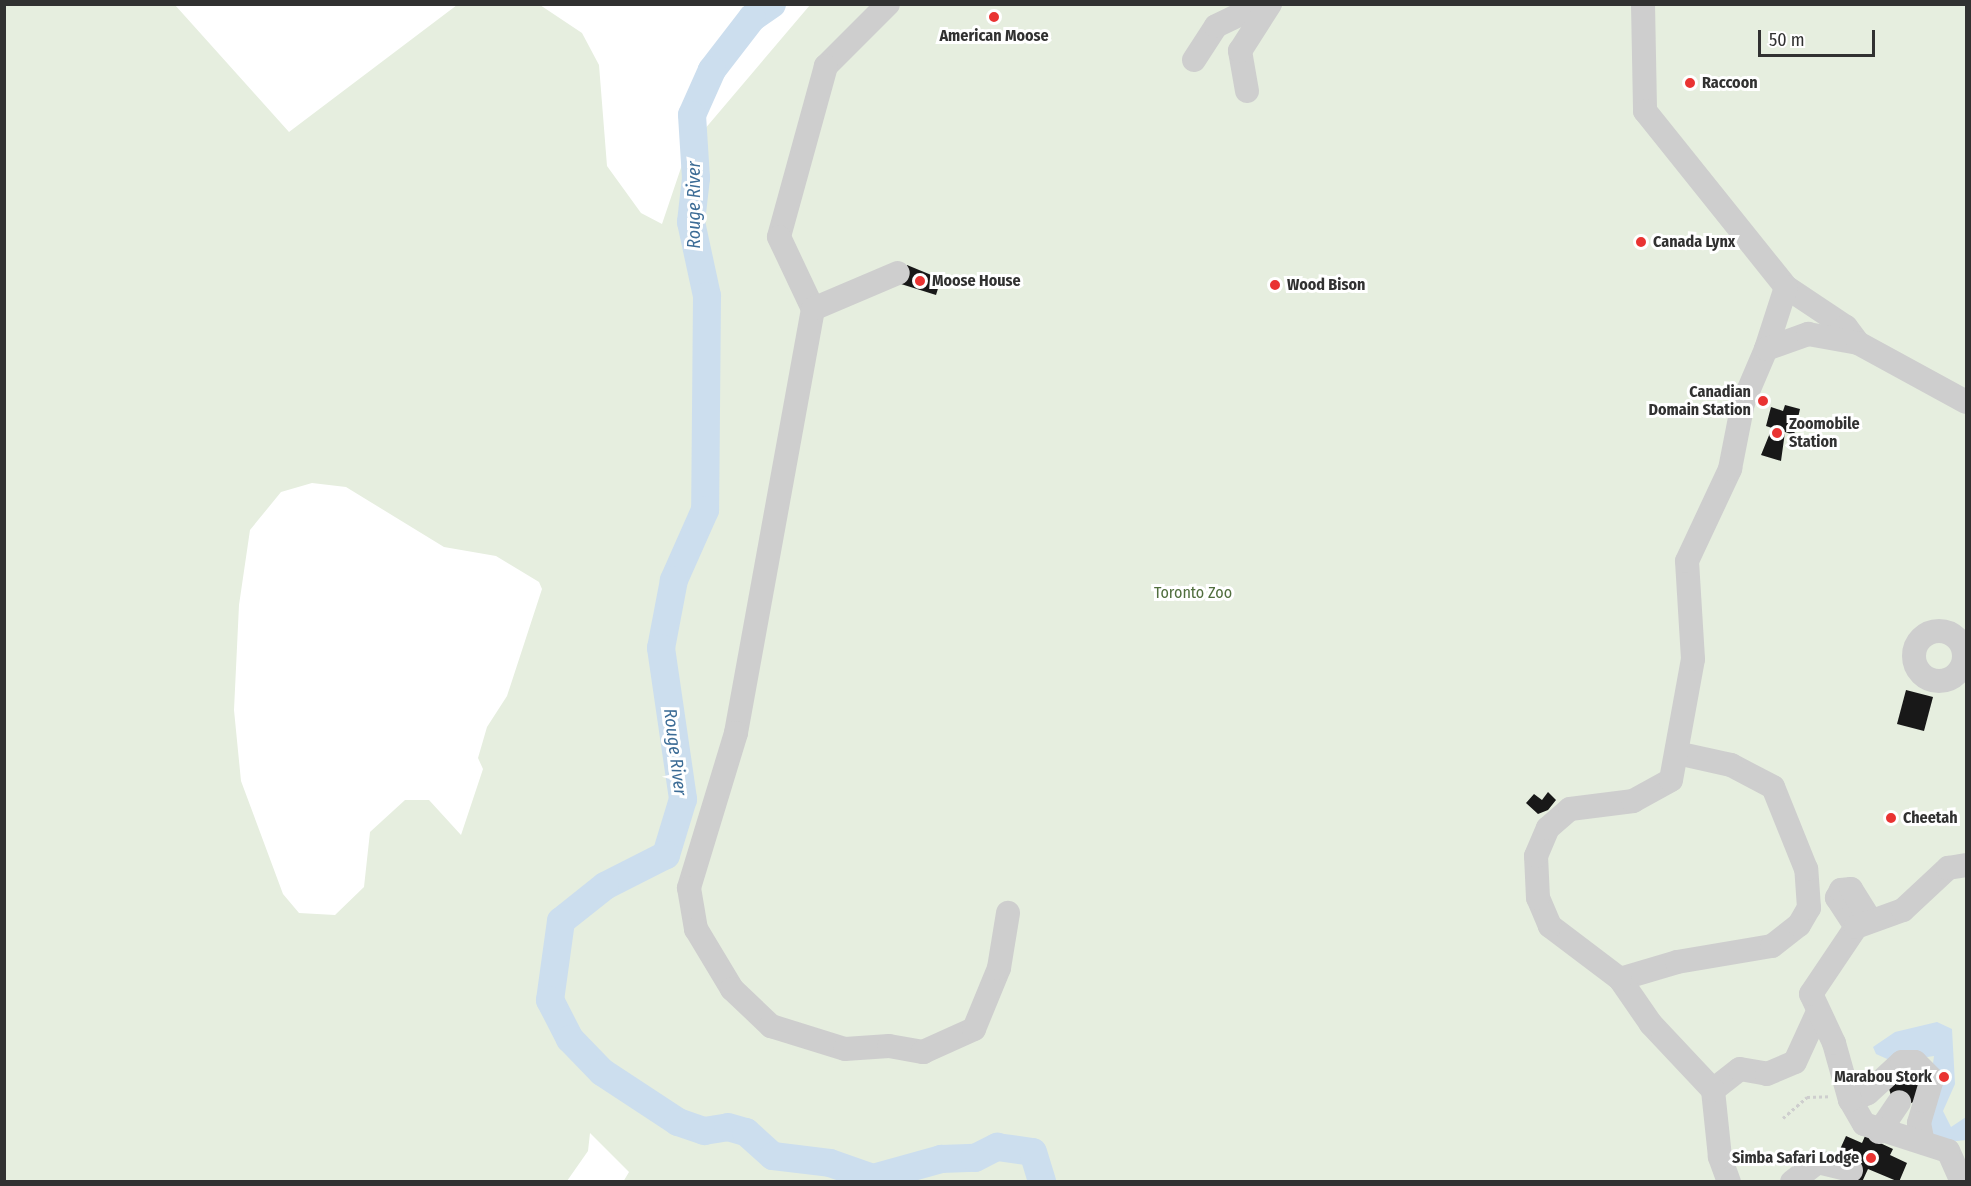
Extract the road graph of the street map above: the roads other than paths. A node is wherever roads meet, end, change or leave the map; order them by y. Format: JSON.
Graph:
{"nodes":[{"id":1,"x":888,"y":4,"type":"edge"},
{"id":2,"x":1262,"y":4,"type":"edge"},
{"id":3,"x":1270,"y":4,"type":"edge"},
{"id":4,"x":1644,"y":4,"type":"edge"},
{"id":5,"x":1238,"y":60,"type":"junction"},
{"id":6,"x":1247,"y":91,"type":"dead end"},
{"id":7,"x":898,"y":273,"type":"dead end"},
{"id":8,"x":1786,"y":287,"type":"junction"},
{"id":9,"x":813,"y":309,"type":"junction"},
{"id":10,"x":1858,"y":343,"type":"junction"},
{"id":11,"x":1766,"y":349,"type":"junction"},
{"id":12,"x":1966,"y":402,"type":"edge"},
{"id":13,"x":1677,"y":753,"type":"junction"},
{"id":14,"x":1966,"y":864,"type":"edge"},
{"id":15,"x":1008,"y":913,"type":"dead end"},
{"id":16,"x":1620,"y":979,"type":"junction"},
{"id":17,"x":1817,"y":1014,"type":"junction"},
{"id":18,"x":1713,"y":1090,"type":"junction"},
{"id":19,"x":1850,"y":1100,"type":"junction"},
{"id":20,"x":1899,"y":1102,"type":"dead end"},
{"id":21,"x":1879,"y":1132,"type":"junction"},
{"id":22,"x":1923,"y":1143,"type":"junction"},
{"id":23,"x":1957,"y":1148,"type":"edge"},
{"id":24,"x":1851,"y":1170,"type":"dead end"},
{"id":25,"x":1729,"y":1182,"type":"edge"},
{"id":26,"x":1792,"y":1182,"type":"edge"},
{"id":27,"x":1962,"y":1182,"type":"edge"}],
"edges":[{"from":1,"to":9,"type":"street"},
{"from":2,"to":5,"type":"street"},
{"from":3,"to":5,"type":"street"},
{"from":4,"to":8,"type":"street"},
{"from":5,"to":6,"type":"street"},
{"from":7,"to":9,"type":"street"},
{"from":8,"to":10,"type":"street"},
{"from":8,"to":11,"type":"street"},
{"from":9,"to":15,"type":"street"},
{"from":10,"to":11,"type":"street"},
{"from":10,"to":12,"type":"street"},
{"from":11,"to":13,"type":"street"},
{"from":13,"to":16,"type":"street"},
{"from":13,"to":16,"type":"street"},
{"from":14,"to":17,"type":"street"},
{"from":16,"to":18,"type":"street"},
{"from":17,"to":18,"type":"street"},
{"from":17,"to":19,"type":"street"},
{"from":18,"to":25,"type":"street"},
{"from":19,"to":21,"type":"street"},
{"from":19,"to":22,"type":"street"},
{"from":20,"to":21,"type":"street"},
{"from":21,"to":22,"type":"street"},
{"from":22,"to":23,"type":"street"},
{"from":23,"to":27,"type":"street"},
{"from":24,"to":26,"type":"street"}]}
